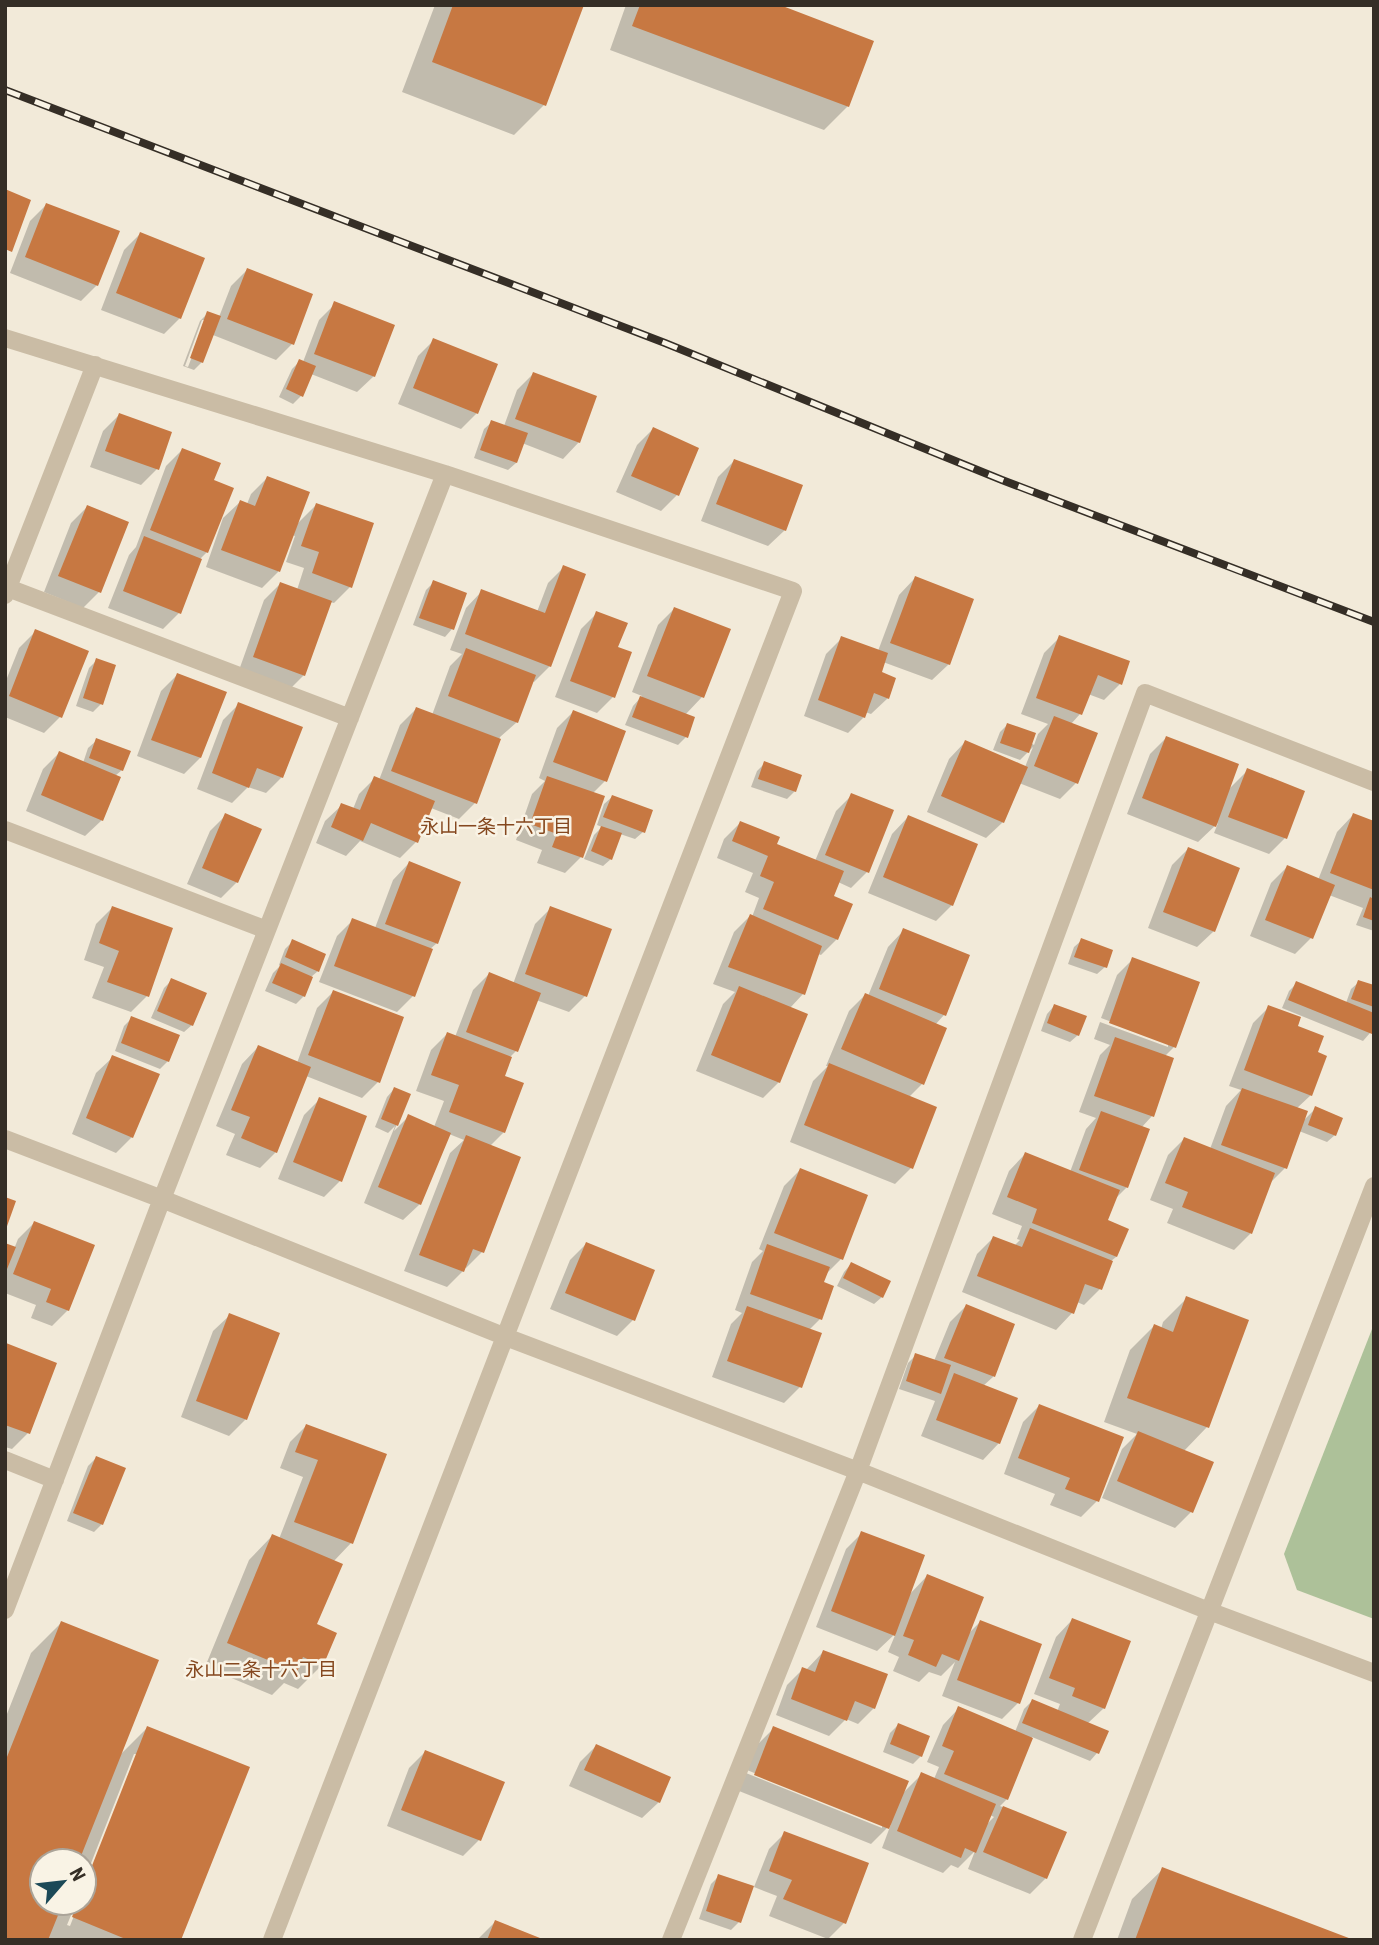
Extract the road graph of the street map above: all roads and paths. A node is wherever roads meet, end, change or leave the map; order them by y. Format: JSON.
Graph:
{"nodes":[{"id":1,"x":5,"y":338,"type":"edge"},
{"id":2,"x":95,"y":365,"type":"junction"},
{"id":3,"x":445,"y":474,"type":"junction"},
{"id":4,"x":7,"y":592,"type":"edge"},
{"id":5,"x":350,"y":718,"type":"junction"},
{"id":6,"x":1374,"y":782,"type":"edge"},
{"id":7,"x":5,"y":830,"type":"edge"},
{"id":8,"x":267,"y":930,"type":"junction"},
{"id":9,"x":5,"y":1139,"type":"edge"},
{"id":10,"x":1374,"y":1186,"type":"edge"},
{"id":11,"x":162,"y":1199,"type":"junction"},
{"id":12,"x":506,"y":1337,"type":"junction"},
{"id":13,"x":5,"y":1460,"type":"edge"},
{"id":14,"x":858,"y":1471,"type":"junction"},
{"id":15,"x":55,"y":1480,"type":"junction"},
{"id":16,"x":5,"y":1611,"type":"edge"},
{"id":17,"x":1209,"y":1611,"type":"junction"},
{"id":18,"x":1374,"y":1673,"type":"edge"},
{"id":19,"x":272,"y":1940,"type":"edge"},
{"id":20,"x":671,"y":1940,"type":"edge"},
{"id":21,"x":1082,"y":1940,"type":"edge"}],
"edges":[{"from":1,"to":2,"type":"street"},
{"from":2,"to":3,"type":"street"},
{"from":2,"to":4,"type":"street"},
{"from":3,"to":5,"type":"street"},
{"from":3,"to":12,"type":"street"},
{"from":4,"to":5,"type":"street"},
{"from":5,"to":8,"type":"street"},
{"from":6,"to":14,"type":"street"},
{"from":7,"to":8,"type":"street"},
{"from":8,"to":11,"type":"street"},
{"from":9,"to":11,"type":"street"},
{"from":10,"to":17,"type":"street"},
{"from":11,"to":12,"type":"street"},
{"from":11,"to":15,"type":"street"},
{"from":12,"to":14,"type":"street"},
{"from":12,"to":19,"type":"street"},
{"from":13,"to":15,"type":"street"},
{"from":14,"to":17,"type":"street"},
{"from":14,"to":20,"type":"street"},
{"from":15,"to":16,"type":"street"},
{"from":17,"to":18,"type":"street"},
{"from":17,"to":21,"type":"street"}]}
